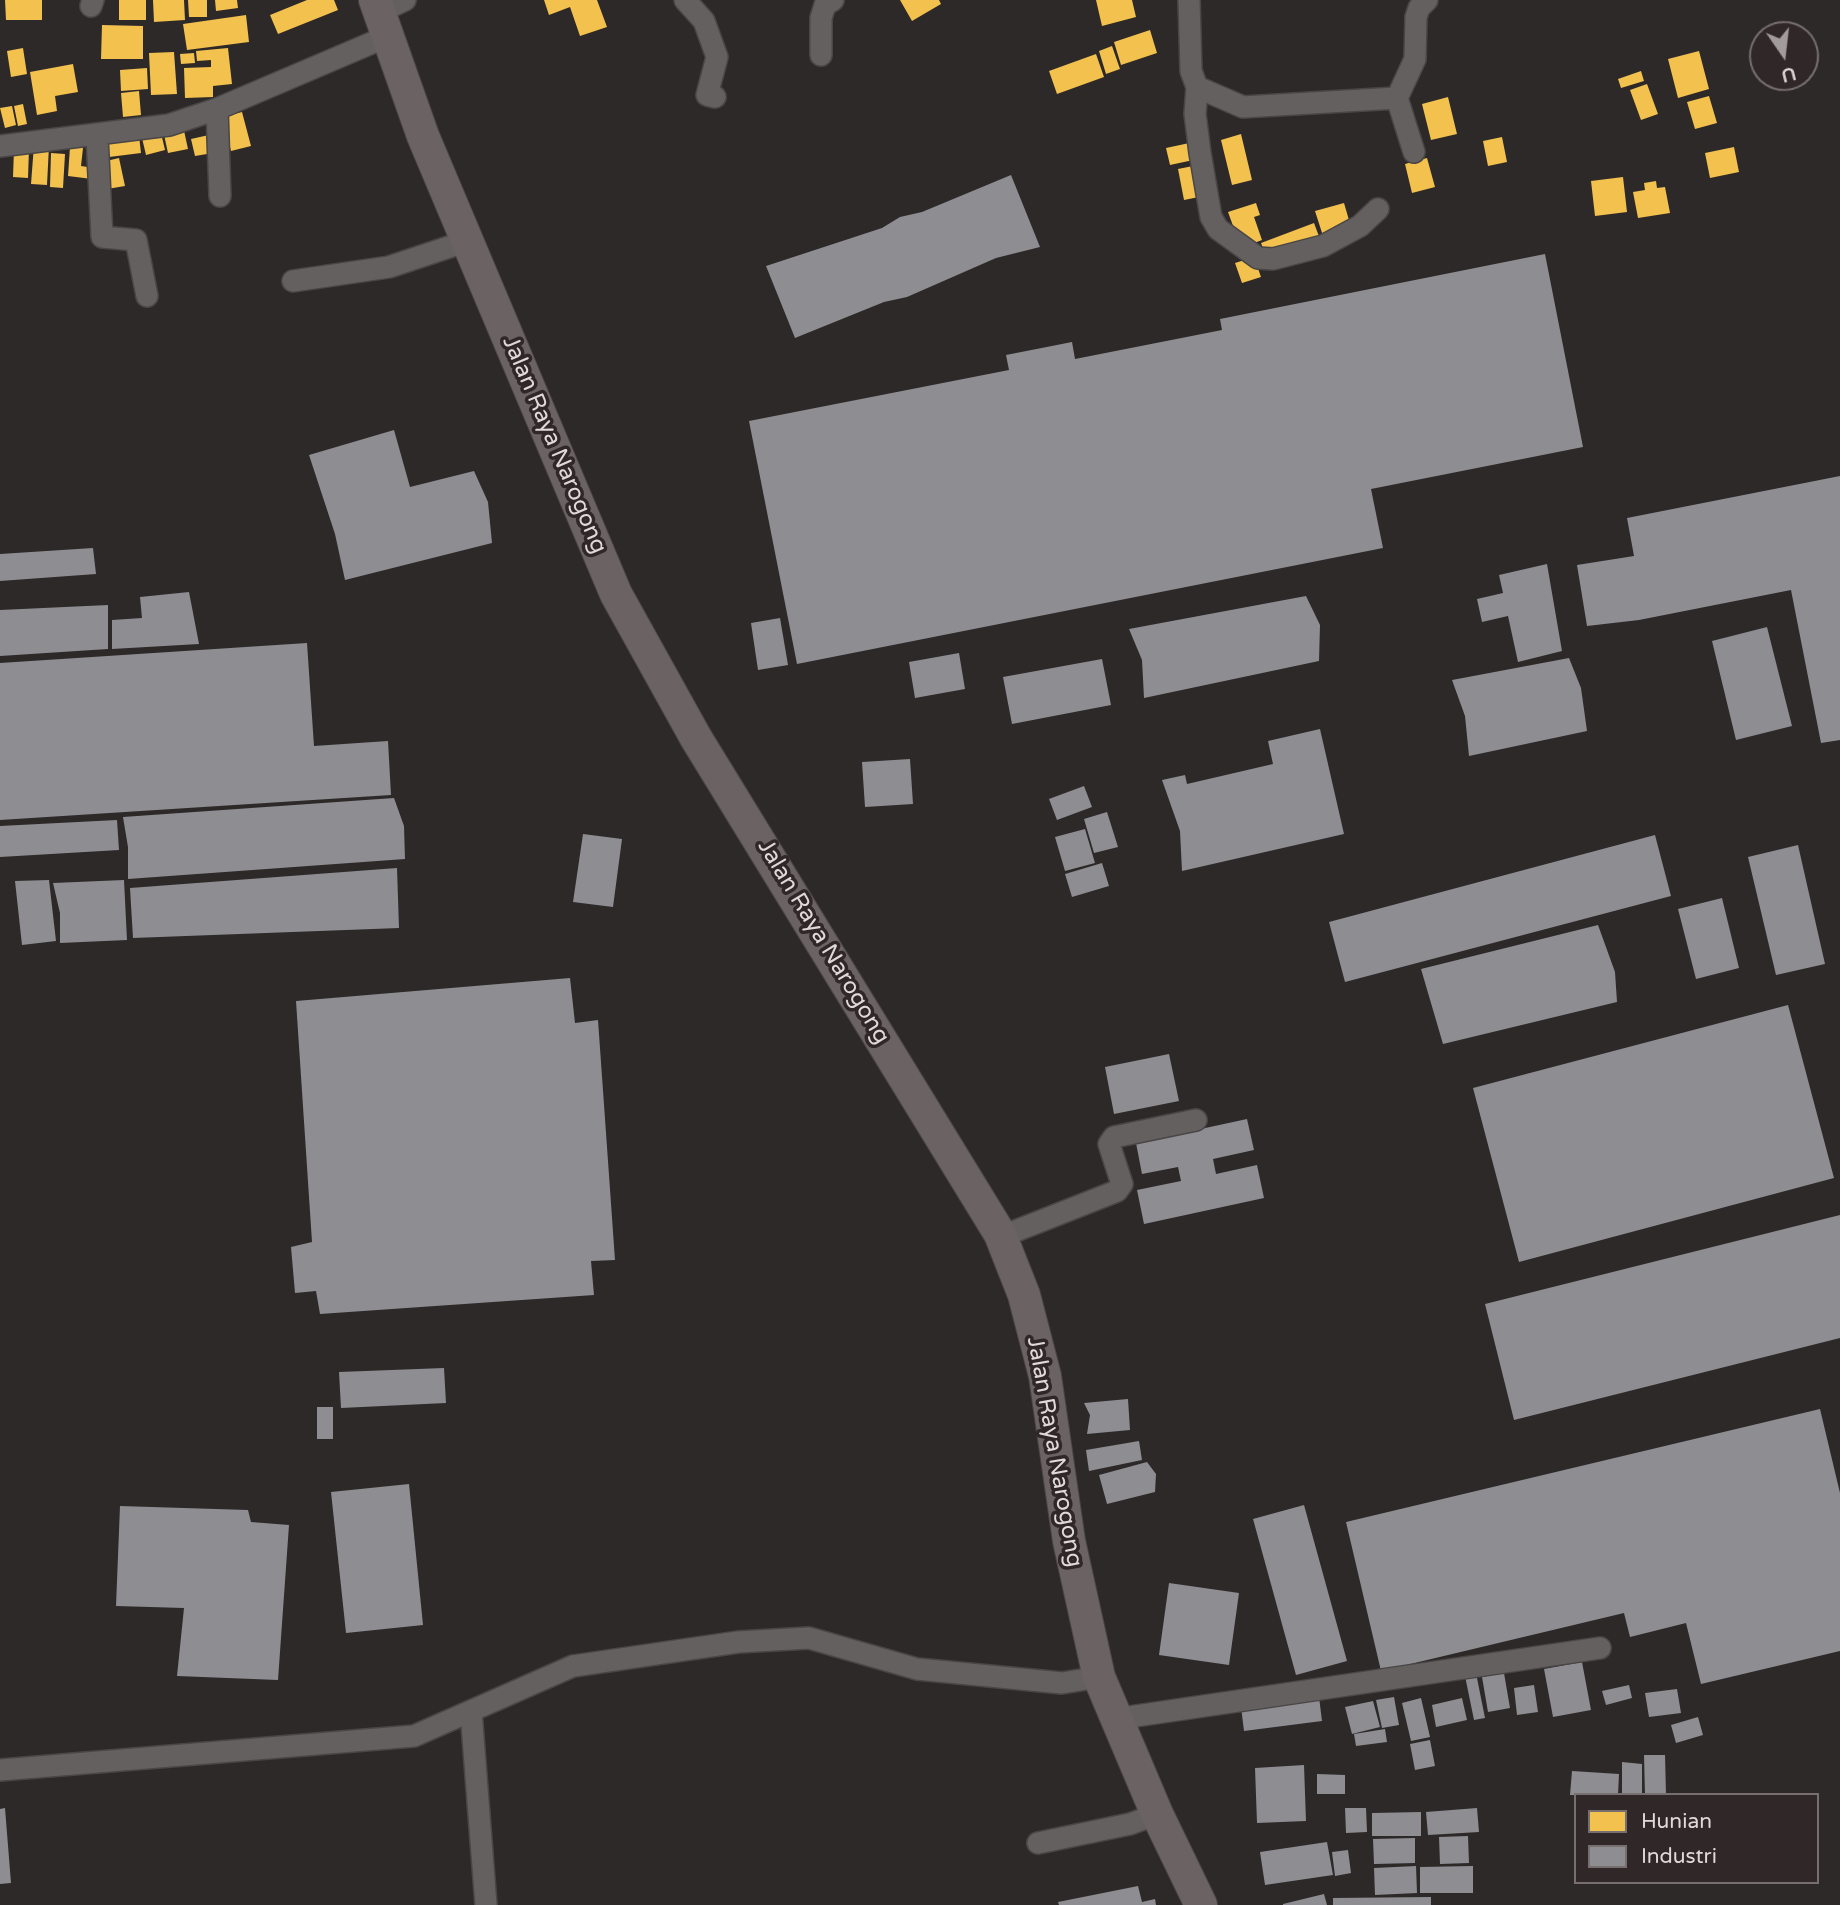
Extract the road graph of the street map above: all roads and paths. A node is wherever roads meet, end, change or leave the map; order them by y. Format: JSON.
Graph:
{"nodes":[{"id":1,"x":685,"y":0,"type":"edge"},
{"id":2,"x":1189,"y":0,"type":"edge"},
{"id":3,"x":1427,"y":0,"type":"edge"},
{"id":4,"x":827,"y":2,"type":"edge"},
{"id":5,"x":387,"y":12,"type":"edge"},
{"id":6,"x":821,"y":54,"type":"dead end"},
{"id":7,"x":1196,"y":86,"type":"junction"},
{"id":8,"x":715,"y":97,"type":"dead end"},
{"id":9,"x":1397,"y":98,"type":"junction"},
{"id":10,"x":217,"y":109,"type":"junction"},
{"id":11,"x":97,"y":135,"type":"junction"},
{"id":12,"x":0,"y":146,"type":"edge"},
{"id":13,"x":1414,"y":152,"type":"dead end"},
{"id":14,"x":220,"y":196,"type":"dead end"},
{"id":15,"x":1378,"y":209,"type":"dead end"},
{"id":16,"x":470,"y":240,"type":"junction"},
{"id":17,"x":293,"y":281,"type":"dead end"},
{"id":18,"x":147,"y":296,"type":"dead end"},
{"id":19,"x":1196,"y":1120,"type":"dead end"},
{"id":20,"x":1000,"y":1234,"type":"junction"},
{"id":21,"x":1600,"y":1648,"type":"dead end"},
{"id":22,"x":1099,"y":1677,"type":"junction"},
{"id":23,"x":471,"y":1711,"type":"junction"},
{"id":24,"x":1115,"y":1719,"type":"junction"},
{"id":25,"x":0,"y":1770,"type":"edge"},
{"id":26,"x":1157,"y":1814,"type":"junction"},
{"id":27,"x":1038,"y":1843,"type":"dead end"},
{"id":28,"x":486,"y":1905,"type":"edge"},
{"id":29,"x":1201,"y":1905,"type":"edge"}],
"edges":[{"from":1,"to":8,"type":"street"},
{"from":2,"to":7,"type":"street"},
{"from":3,"to":9,"type":"street"},
{"from":4,"to":6,"type":"street"},
{"from":5,"to":10,"type":"street"},
{"from":5,"to":16,"type":"main road","name":"Jalan Raya Narogong"},
{"from":7,"to":9,"type":"street"},
{"from":7,"to":15,"type":"street"},
{"from":9,"to":13,"type":"street"},
{"from":10,"to":11,"type":"street"},
{"from":10,"to":14,"type":"street"},
{"from":11,"to":12,"type":"street"},
{"from":11,"to":18,"type":"street"},
{"from":16,"to":17,"type":"street"},
{"from":16,"to":20,"type":"main road","name":"Jalan Raya Narogong"},
{"from":19,"to":20,"type":"street"},
{"from":20,"to":22,"type":"main road","name":"Jalan Raya Narogong"},
{"from":21,"to":24,"type":"street"},
{"from":22,"to":23,"type":"street"},
{"from":22,"to":24,"type":"main road","name":"Jalan Raya Narogong"},
{"from":23,"to":25,"type":"street"},
{"from":23,"to":28,"type":"street"},
{"from":24,"to":26,"type":"main road","name":"Jalan Raya Narogong"},
{"from":26,"to":27,"type":"street"},
{"from":26,"to":29,"type":"main road","name":"Jalan Raya Narogong"}]}
